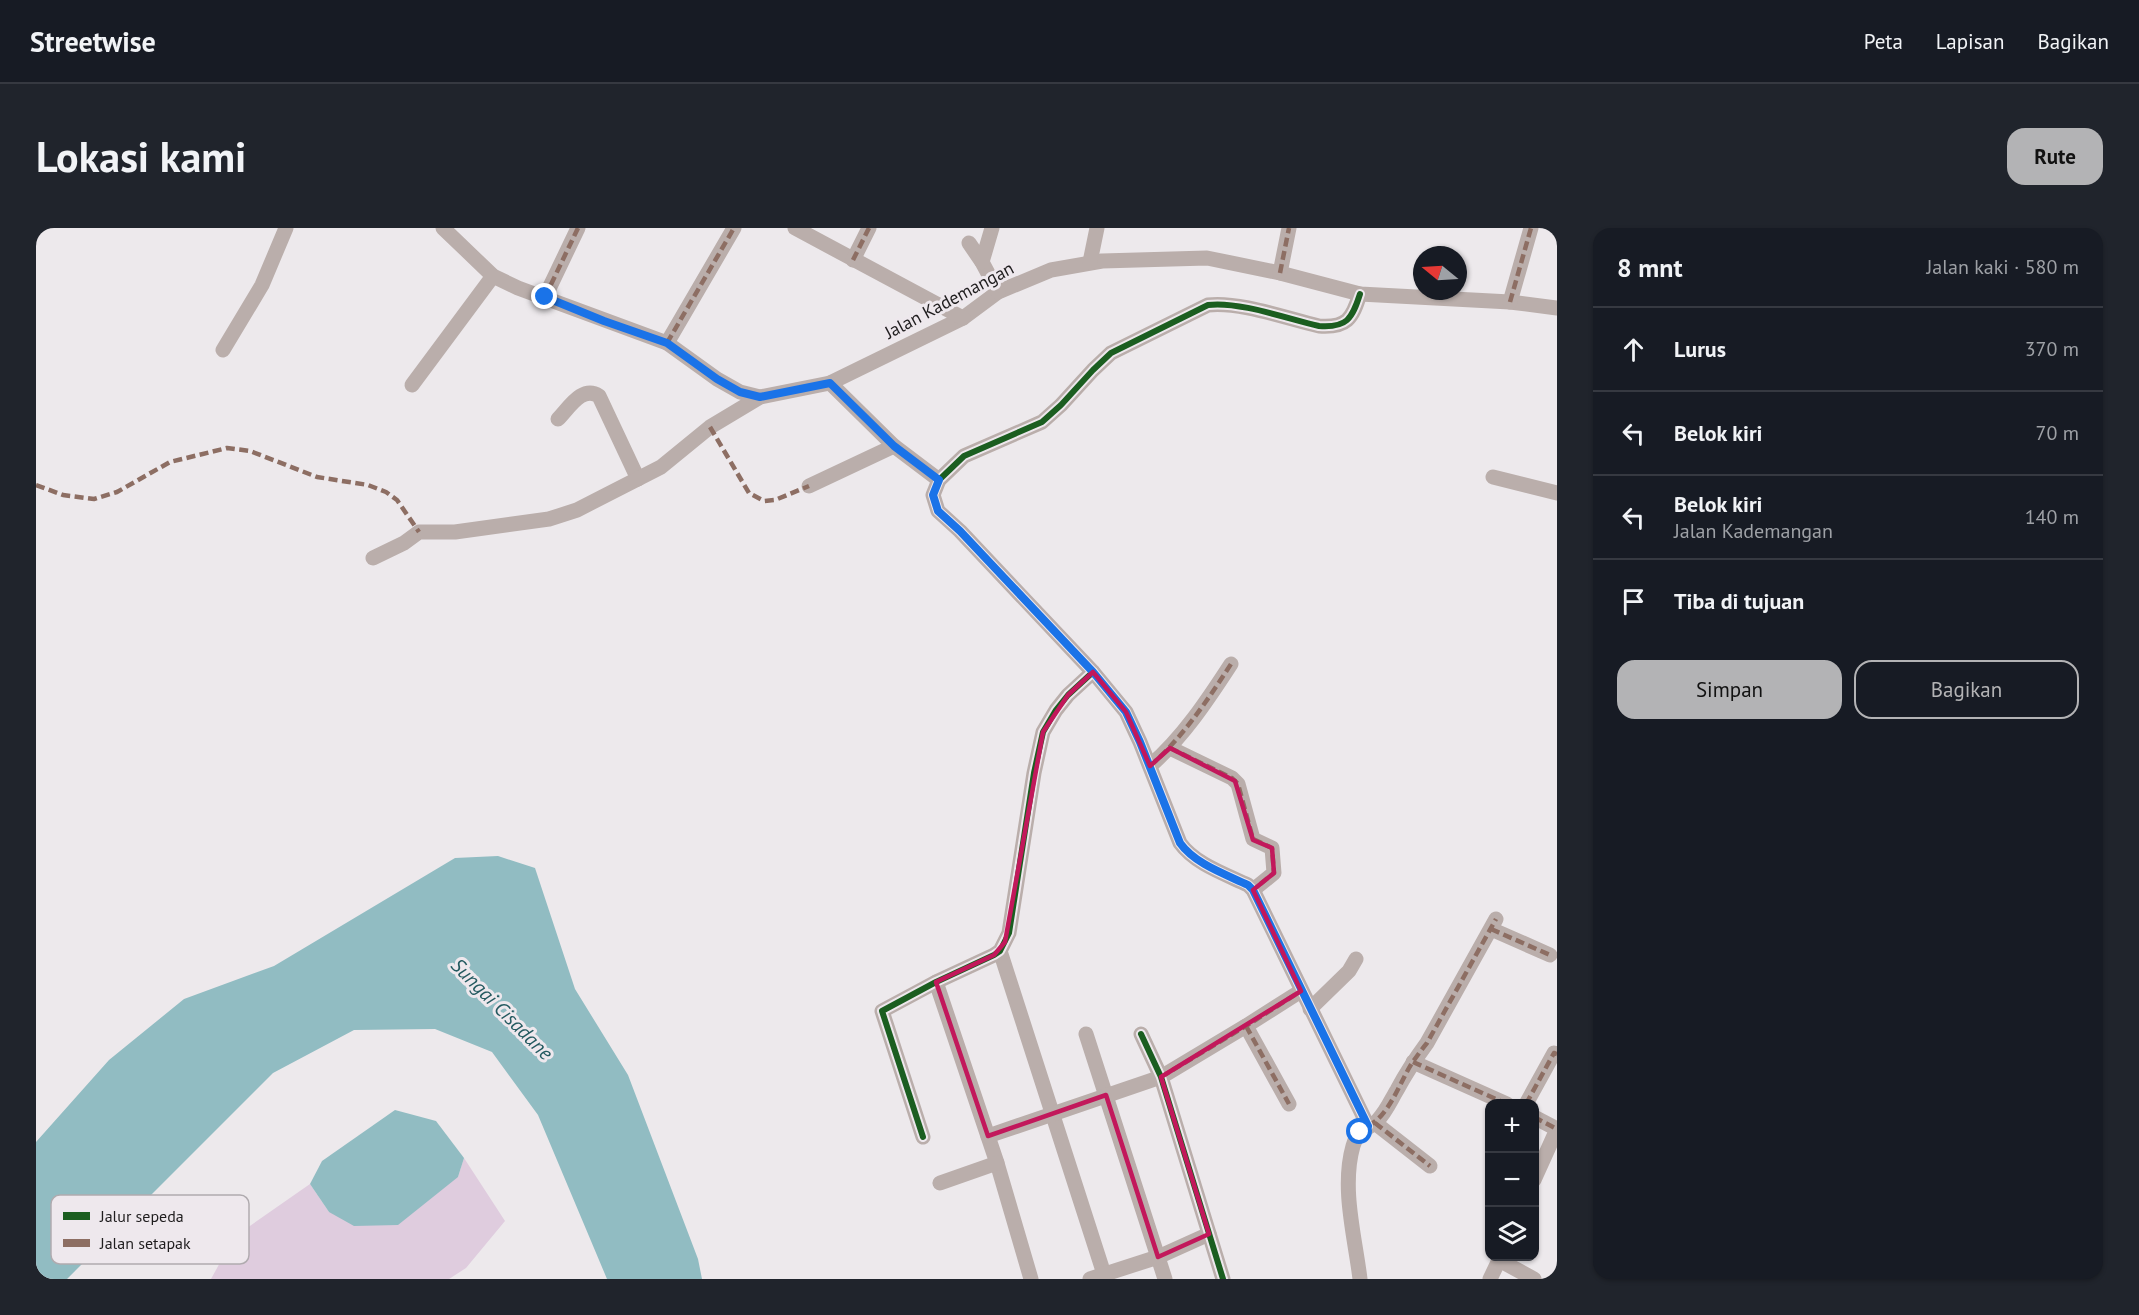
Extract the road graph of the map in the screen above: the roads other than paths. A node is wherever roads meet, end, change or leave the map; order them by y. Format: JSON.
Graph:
{"nodes":[{"id":1,"x":286,"y":228,"type":"edge"},
{"id":2,"x":443,"y":228,"type":"edge"},
{"id":3,"x":578,"y":228,"type":"edge"},
{"id":4,"x":734,"y":228,"type":"edge"},
{"id":5,"x":795,"y":228,"type":"edge"},
{"id":6,"x":869,"y":228,"type":"edge"},
{"id":7,"x":992,"y":228,"type":"edge"},
{"id":8,"x":1097,"y":228,"type":"edge"},
{"id":9,"x":1289,"y":228,"type":"edge"},
{"id":10,"x":1531,"y":228,"type":"edge"},
{"id":11,"x":969,"y":243,"type":"dead end"},
{"id":12,"x":853,"y":260,"type":"junction"},
{"id":13,"x":982,"y":262,"type":"junction"},
{"id":14,"x":1090,"y":262,"type":"junction"},
{"id":15,"x":1280,"y":273,"type":"junction"},
{"id":16,"x":494,"y":276,"type":"junction"},
{"id":17,"x":998,"y":292,"type":"junction"},
{"id":18,"x":1360,"y":294,"type":"junction"},
{"id":19,"x":545,"y":297,"type":"junction"},
{"id":20,"x":1510,"y":302,"type":"junction"},
{"id":21,"x":1557,"y":308,"type":"edge"},
{"id":22,"x":963,"y":318,"type":"junction"},
{"id":23,"x":667,"y":343,"type":"junction"},
{"id":24,"x":223,"y":350,"type":"dead end"},
{"id":25,"x":830,"y":383,"type":"junction"},
{"id":26,"x":412,"y":385,"type":"dead end"},
{"id":27,"x":760,"y":397,"type":"junction"},
{"id":28,"x":558,"y":419,"type":"dead end"},
{"id":29,"x":894,"y":446,"type":"junction"},
{"id":30,"x":1493,"y":477,"type":"dead end"},
{"id":31,"x":638,"y":479,"type":"junction"},
{"id":32,"x":939,"y":480,"type":"junction"},
{"id":33,"x":809,"y":486,"type":"dead end"},
{"id":34,"x":1557,"y":493,"type":"edge"},
{"id":35,"x":373,"y":558,"type":"dead end"},
{"id":36,"x":1231,"y":664,"type":"dead end"},
{"id":37,"x":1093,"y":672,"type":"junction"},
{"id":38,"x":1170,"y":748,"type":"junction"},
{"id":39,"x":1150,"y":766,"type":"junction"},
{"id":40,"x":1253,"y":890,"type":"junction"},
{"id":41,"x":1000,"y":951,"type":"junction"},
{"id":42,"x":1550,"y":955,"type":"dead end"},
{"id":43,"x":1356,"y":959,"type":"dead end"},
{"id":44,"x":936,"y":982,"type":"junction"},
{"id":45,"x":1301,"y":991,"type":"junction"},
{"id":46,"x":1310,"y":1009,"type":"junction"},
{"id":47,"x":1246,"y":1026,"type":"junction"},
{"id":48,"x":1086,"y":1034,"type":"dead end"},
{"id":49,"x":1141,"y":1034,"type":"dead end"},
{"id":50,"x":1557,"y":1054,"type":"edge"},
{"id":51,"x":1413,"y":1062,"type":"junction"},
{"id":52,"x":1161,"y":1077,"type":"junction"},
{"id":53,"x":1106,"y":1095,"type":"junction"},
{"id":54,"x":1496,"y":1099,"type":"edge"},
{"id":55,"x":1529,"y":1099,"type":"edge"},
{"id":56,"x":1289,"y":1104,"type":"dead end"},
{"id":57,"x":1052,"y":1114,"type":"junction"},
{"id":58,"x":1539,"y":1120,"type":"edge"},
{"id":59,"x":1372,"y":1124,"type":"junction"},
{"id":60,"x":1557,"y":1129,"type":"edge"},
{"id":61,"x":988,"y":1136,"type":"junction"},
{"id":62,"x":923,"y":1137,"type":"dead end"},
{"id":63,"x":997,"y":1163,"type":"junction"},
{"id":64,"x":1430,"y":1166,"type":"dead end"},
{"id":65,"x":1539,"y":1169,"type":"edge"},
{"id":66,"x":940,"y":1183,"type":"dead end"},
{"id":67,"x":1209,"y":1234,"type":"junction"},
{"id":68,"x":1158,"y":1257,"type":"junction"},
{"id":69,"x":1499,"y":1261,"type":"edge"},
{"id":70,"x":1505,"y":1261,"type":"edge"},
{"id":71,"x":1359,"y":1272,"type":"edge"},
{"id":72,"x":1097,"y":1276,"type":"edge"},
{"id":73,"x":1031,"y":1279,"type":"edge"},
{"id":74,"x":1165,"y":1279,"type":"edge"},
{"id":75,"x":1222,"y":1279,"type":"edge"},
{"id":76,"x":1347,"y":1279,"type":"edge"},
{"id":77,"x":1490,"y":1279,"type":"edge"},
{"id":78,"x":1534,"y":1279,"type":"edge"}],
"edges":[{"from":1,"to":24,"type":"street"},
{"from":2,"to":16,"type":"street"},
{"from":3,"to":19,"type":"street"},
{"from":4,"to":23,"type":"street"},
{"from":5,"to":12,"type":"street"},
{"from":6,"to":12,"type":"street"},
{"from":7,"to":13,"type":"street"},
{"from":8,"to":14,"type":"street"},
{"from":9,"to":15,"type":"street"},
{"from":10,"to":20,"type":"street"},
{"from":11,"to":13,"type":"street"},
{"from":12,"to":22,"type":"street"},
{"from":13,"to":17,"type":"street"},
{"from":14,"to":15,"type":"street","name":"Jalan Kademangan"},
{"from":14,"to":17,"type":"street","name":"Jalan Kademangan"},
{"from":15,"to":18,"type":"street","name":"Jalan Kademangan"},
{"from":16,"to":19,"type":"street"},
{"from":16,"to":26,"type":"street"},
{"from":17,"to":22,"type":"street","name":"Jalan Kademangan"},
{"from":18,"to":20,"type":"street","name":"Jalan Kademangan"},
{"from":18,"to":32,"type":"street"},
{"from":19,"to":23,"type":"street"},
{"from":20,"to":21,"type":"street","name":"Jalan Kademangan"},
{"from":22,"to":25,"type":"street","name":"Jalan Kademangan"},
{"from":23,"to":27,"type":"street"},
{"from":25,"to":27,"type":"street","name":"Jalan Kademangan"},
{"from":25,"to":29,"type":"street"},
{"from":27,"to":31,"type":"street"},
{"from":28,"to":31,"type":"street"},
{"from":29,"to":32,"type":"street"},
{"from":29,"to":33,"type":"street"},
{"from":30,"to":34,"type":"street"},
{"from":31,"to":35,"type":"street"},
{"from":32,"to":37,"type":"street"},
{"from":36,"to":38,"type":"street"},
{"from":37,"to":39,"type":"street"},
{"from":37,"to":41,"type":"street"},
{"from":38,"to":39,"type":"street"},
{"from":38,"to":40,"type":"street"},
{"from":39,"to":40,"type":"street"},
{"from":40,"to":45,"type":"street"},
{"from":41,"to":44,"type":"street"},
{"from":41,"to":57,"type":"street"},
{"from":42,"to":51,"type":"street"},
{"from":43,"to":46,"type":"street"},
{"from":44,"to":61,"type":"street"},
{"from":44,"to":62,"type":"street"},
{"from":45,"to":46,"type":"street"},
{"from":45,"to":47,"type":"street"},
{"from":46,"to":59,"type":"street"},
{"from":47,"to":52,"type":"street"},
{"from":47,"to":56,"type":"street"},
{"from":48,"to":53,"type":"street"},
{"from":49,"to":52,"type":"street"},
{"from":50,"to":55,"type":"street"},
{"from":51,"to":54,"type":"street"},
{"from":51,"to":59,"type":"street"},
{"from":52,"to":53,"type":"street"},
{"from":52,"to":67,"type":"street"},
{"from":53,"to":57,"type":"street"},
{"from":53,"to":68,"type":"street"},
{"from":57,"to":61,"type":"street"},
{"from":57,"to":72,"type":"street"},
{"from":58,"to":60,"type":"street"},
{"from":59,"to":64,"type":"street"},
{"from":59,"to":71,"type":"street"},
{"from":60,"to":65,"type":"street"},
{"from":61,"to":63,"type":"street"},
{"from":63,"to":66,"type":"street"},
{"from":63,"to":73,"type":"street"},
{"from":67,"to":68,"type":"street"},
{"from":67,"to":75,"type":"street"},
{"from":68,"to":72,"type":"street"},
{"from":68,"to":74,"type":"street"},
{"from":69,"to":77,"type":"street"},
{"from":70,"to":78,"type":"street"},
{"from":71,"to":76,"type":"street"}]}
